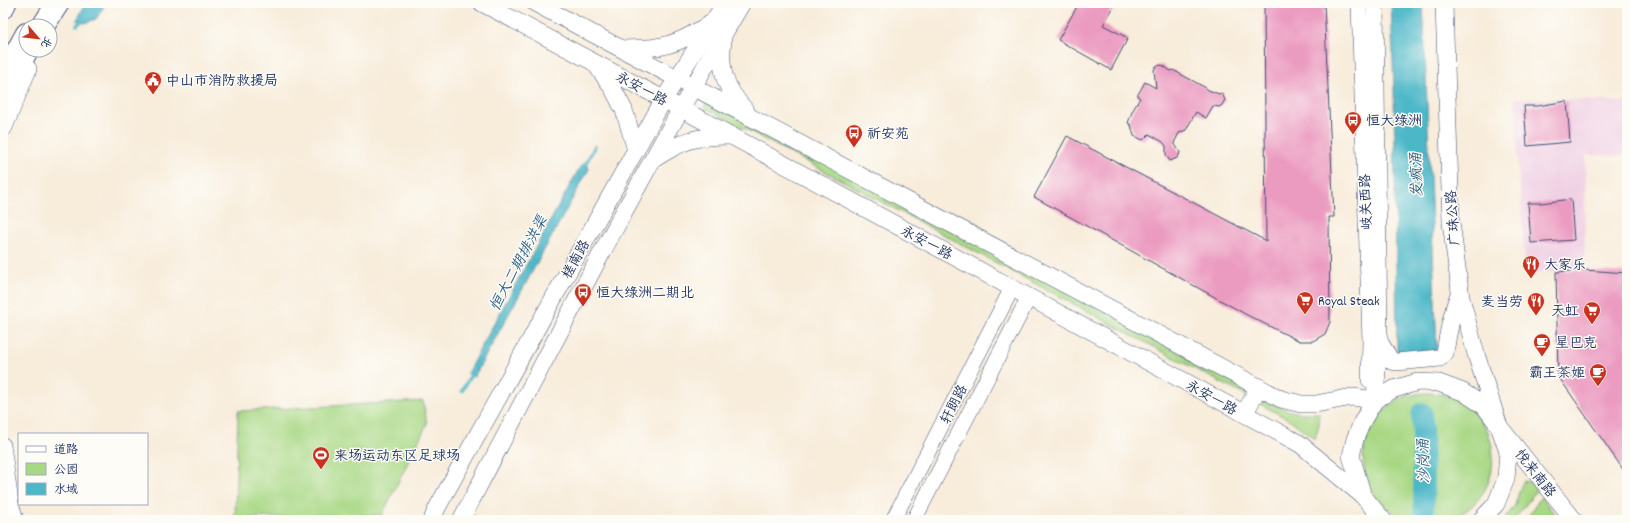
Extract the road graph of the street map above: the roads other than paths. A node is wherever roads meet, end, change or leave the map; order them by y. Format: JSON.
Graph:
{"nodes":[{"id":1,"x":5,"y":3,"type":"edge"},
{"id":2,"x":12,"y":3,"type":"edge"},
{"id":3,"x":45,"y":3,"type":"edge"},
{"id":4,"x":58,"y":3,"type":"edge"},
{"id":5,"x":65,"y":3,"type":"edge"},
{"id":6,"x":535,"y":3,"type":"edge"},
{"id":7,"x":725,"y":3,"type":"edge"},
{"id":8,"x":742,"y":3,"type":"edge"},
{"id":9,"x":1359,"y":3,"type":"edge"},
{"id":10,"x":1375,"y":3,"type":"edge"},
{"id":11,"x":1444,"y":3,"type":"edge"},
{"id":12,"x":484,"y":4,"type":"edge"},
{"id":13,"x":3,"y":7,"type":"edge"},
{"id":14,"x":547,"y":8,"type":"edge"},
{"id":15,"x":35,"y":18,"type":"edge"},
{"id":16,"x":48,"y":18,"type":"edge"},
{"id":17,"x":56,"y":18,"type":"edge"},
{"id":18,"x":3,"y":19,"type":"edge"},
{"id":19,"x":718,"y":29,"type":"junction"},
{"id":20,"x":18,"y":47,"type":"edge"},
{"id":21,"x":624,"y":49,"type":"junction"},
{"id":22,"x":23,"y":58,"type":"edge"},
{"id":23,"x":32,"y":58,"type":"edge"},
{"id":24,"x":594,"y":62,"type":"junction"},
{"id":25,"x":3,"y":74,"type":"edge"},
{"id":26,"x":677,"y":78,"type":"junction"},
{"id":27,"x":693,"y":86,"type":"junction"},
{"id":28,"x":3,"y":95,"type":"edge"},
{"id":29,"x":664,"y":99,"type":"junction"},
{"id":30,"x":680,"y":108,"type":"junction"},
{"id":31,"x":750,"y":116,"type":"junction"},
{"id":32,"x":3,"y":127,"type":"edge"},
{"id":33,"x":731,"y":136,"type":"junction"},
{"id":34,"x":636,"y":150,"type":"junction"},
{"id":35,"x":652,"y":160,"type":"junction"},
{"id":36,"x":1012,"y":288,"type":"junction"},
{"id":37,"x":1460,"y":291,"type":"junction"},
{"id":38,"x":1029,"y":297,"type":"junction"},
{"id":39,"x":1379,"y":340,"type":"junction"},
{"id":40,"x":1259,"y":387,"type":"junction"},
{"id":41,"x":1375,"y":400,"type":"junction"},
{"id":42,"x":1244,"y":414,"type":"junction"},
{"id":43,"x":1500,"y":426,"type":"junction"},
{"id":44,"x":3,"y":446,"type":"edge"},
{"id":45,"x":452,"y":481,"type":"junction"},
{"id":46,"x":475,"y":494,"type":"junction"},
{"id":47,"x":1363,"y":496,"type":"junction"},
{"id":48,"x":3,"y":516,"type":"edge"},
{"id":49,"x":4,"y":520,"type":"edge"},
{"id":50,"x":16,"y":520,"type":"edge"},
{"id":51,"x":432,"y":520,"type":"edge"},
{"id":52,"x":462,"y":520,"type":"edge"},
{"id":53,"x":893,"y":520,"type":"edge"},
{"id":54,"x":914,"y":520,"type":"edge"},
{"id":55,"x":1367,"y":520,"type":"edge"},
{"id":56,"x":1383,"y":520,"type":"edge"},
{"id":57,"x":1481,"y":520,"type":"edge"},
{"id":58,"x":1574,"y":520,"type":"edge"}],
"edges":[{"from":1,"to":13,"type":"highway"},
{"from":2,"to":18,"type":"highway"},
{"from":3,"to":15,"type":"highway"},
{"from":4,"to":16,"type":"highway"},
{"from":5,"to":17,"type":"main road"},
{"from":6,"to":14,"type":"main road","name":"永安一路"},
{"from":7,"to":19,"type":"main road","name":"槎南路"},
{"from":8,"to":19,"type":"main road","name":"槎南路"},
{"from":9,"to":41,"type":"street","name":"岐关西路"},
{"from":10,"to":39,"type":"main road"},
{"from":11,"to":37,"type":"main road","name":"广珠公路"},
{"from":12,"to":24,"type":"main road","name":"永安一路"},
{"from":14,"to":21,"type":"main road","name":"永安一路"},
{"from":19,"to":21,"type":"main road"},
{"from":19,"to":26,"type":"main road","name":"槎南路"},
{"from":19,"to":27,"type":"main road","name":"槎南路"},
{"from":19,"to":31,"type":"main road"},
{"from":20,"to":25,"type":"highway"},
{"from":21,"to":26,"type":"main road","name":"永安一路"},
{"from":22,"to":28,"type":"highway"},
{"from":23,"to":32,"type":"main road"},
{"from":24,"to":29,"type":"main road","name":"永安一路"},
{"from":24,"to":34,"type":"main road"},
{"from":26,"to":27,"type":"main road","name":"永安一路"},
{"from":26,"to":29,"type":"main road","name":"槎南路"},
{"from":27,"to":30,"type":"main road","name":"槎南路"},
{"from":27,"to":31,"type":"main road","name":"永安一路"},
{"from":29,"to":30,"type":"main road","name":"永安一路"},
{"from":29,"to":34,"type":"main road","name":"槎南路"},
{"from":30,"to":33,"type":"main road","name":"永安一路"},
{"from":30,"to":35,"type":"main road","name":"槎南路"},
{"from":31,"to":40,"type":"main road","name":"永安一路"},
{"from":33,"to":35,"type":"main road"},
{"from":33,"to":36,"type":"main road","name":"永安一路"},
{"from":34,"to":45,"type":"main road","name":"槎南路"},
{"from":35,"to":46,"type":"main road","name":"槎南路"},
{"from":36,"to":38,"type":"main road","name":"永安一路"},
{"from":36,"to":53,"type":"street","name":"轩朗路"},
{"from":37,"to":39,"type":"main road"},
{"from":37,"to":43,"type":"main road","name":"广珠公路"},
{"from":38,"to":42,"type":"main road","name":"永安一路"},
{"from":38,"to":54,"type":"street","name":"轩朗路"},
{"from":39,"to":41,"type":"main road"},
{"from":40,"to":41,"type":"main road","name":"永安一路"},
{"from":40,"to":42,"type":"main road"},
{"from":41,"to":43,"type":"main road","name":"悦来南路"},
{"from":41,"to":47,"type":"main road"},
{"from":42,"to":47,"type":"main road","name":"永安一路"},
{"from":43,"to":57,"type":"main road","name":"广珠公路"},
{"from":43,"to":58,"type":"main road","name":"悦来南路"},
{"from":44,"to":50,"type":"street"},
{"from":45,"to":46,"type":"main road"},
{"from":45,"to":51,"type":"main road","name":"槎南路"},
{"from":46,"to":52,"type":"main road","name":"槎南路"},
{"from":47,"to":55,"type":"main road"},
{"from":47,"to":56,"type":"main road"},
{"from":48,"to":49,"type":"street"}]}
